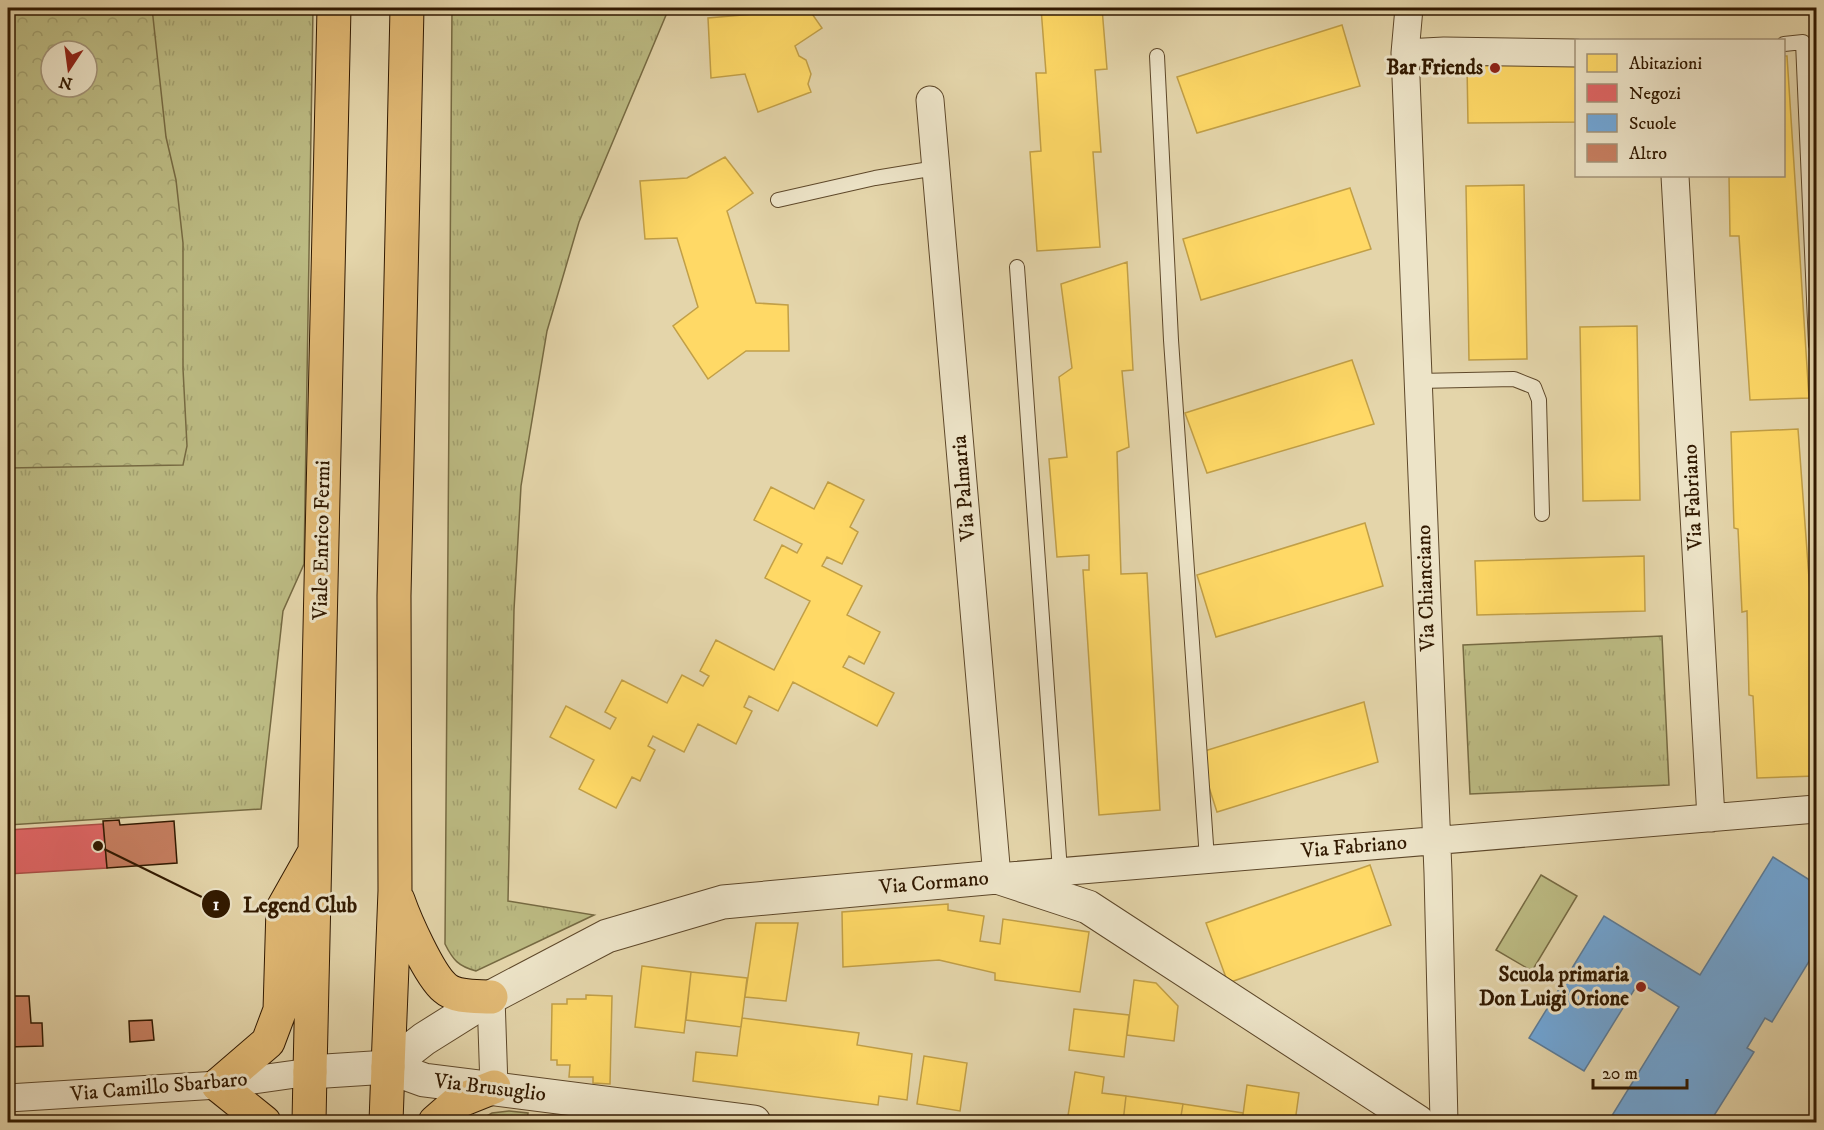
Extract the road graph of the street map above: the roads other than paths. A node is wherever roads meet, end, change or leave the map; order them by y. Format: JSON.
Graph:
{"nodes":[{"id":1,"x":334,"y":8,"type":"edge"},
{"id":2,"x":407,"y":8,"type":"edge"},
{"id":3,"x":1409,"y":8,"type":"edge"},
{"id":4,"x":1785,"y":44,"type":"edge"},
{"id":5,"x":1405,"y":53,"type":"junction"},
{"id":6,"x":1575,"y":53,"type":"edge"},
{"id":7,"x":1157,"y":56,"type":"dead end"},
{"id":8,"x":930,"y":100,"type":"dead end"},
{"id":9,"x":936,"y":168,"type":"junction"},
{"id":10,"x":1675,"y":177,"type":"edge"},
{"id":11,"x":778,"y":200,"type":"dead end"},
{"id":12,"x":1017,"y":267,"type":"dead end"},
{"id":13,"x":1816,"y":345,"type":"edge"},
{"id":14,"x":1418,"y":381,"type":"junction"},
{"id":15,"x":1542,"y":514,"type":"dead end"},
{"id":16,"x":1816,"y":809,"type":"edge"},
{"id":17,"x":1711,"y":818,"type":"junction"},
{"id":18,"x":1436,"y":840,"type":"junction"},
{"id":19,"x":316,"y":848,"type":"junction"},
{"id":20,"x":1207,"y":859,"type":"junction"},
{"id":21,"x":1060,"y":871,"type":"junction"},
{"id":22,"x":997,"y":876,"type":"junction"},
{"id":23,"x":395,"y":891,"type":"junction"},
{"id":24,"x":491,"y":997,"type":"junction"},
{"id":25,"x":388,"y":1067,"type":"junction"},
{"id":26,"x":310,"y":1072,"type":"junction"},
{"id":27,"x":218,"y":1085,"type":"junction"},
{"id":28,"x":494,"y":1087,"type":"junction"},
{"id":29,"x":8,"y":1098,"type":"edge"},
{"id":30,"x":264,"y":1122,"type":"edge"},
{"id":31,"x":309,"y":1122,"type":"edge"},
{"id":32,"x":386,"y":1122,"type":"edge"},
{"id":33,"x":435,"y":1122,"type":"edge"},
{"id":34,"x":754,"y":1122,"type":"edge"},
{"id":35,"x":1418,"y":1122,"type":"edge"},
{"id":36,"x":1444,"y":1122,"type":"edge"}],
"edges":[{"from":1,"to":19,"type":"main road","name":"Viale Enrico Fermi"},
{"from":2,"to":23,"type":"main road"},
{"from":3,"to":5,"type":"street","name":"Via Chianciano"},
{"from":4,"to":13,"type":"lane"},
{"from":5,"to":6,"type":"street"},
{"from":5,"to":14,"type":"street","name":"Via Chianciano"},
{"from":7,"to":20,"type":"lane"},
{"from":8,"to":9,"type":"street","name":"Via Palmaria"},
{"from":9,"to":11,"type":"lane"},
{"from":9,"to":22,"type":"street","name":"Via Palmaria"},
{"from":10,"to":17,"type":"street","name":"Via Fabriano"},
{"from":12,"to":21,"type":"lane"},
{"from":14,"to":15,"type":"lane"},
{"from":14,"to":18,"type":"street","name":"Via Chianciano"},
{"from":16,"to":17,"type":"street","name":"Via Fabriano"},
{"from":17,"to":18,"type":"street","name":"Via Fabriano"},
{"from":18,"to":20,"type":"street","name":"Via Fabriano"},
{"from":18,"to":36,"type":"street","name":"Via Chianciano"},
{"from":19,"to":26,"type":"main road","name":"Viale Enrico Fermi"},
{"from":19,"to":27,"type":"main road"},
{"from":20,"to":21,"type":"street","name":"Via Fabriano"},
{"from":21,"to":22,"type":"street","name":"Via Fabriano"},
{"from":22,"to":24,"type":"street","name":"Via Cormano"},
{"from":22,"to":35,"type":"street","name":"Via Cormano"},
{"from":23,"to":24,"type":"main road"},
{"from":23,"to":25,"type":"main road"},
{"from":24,"to":25,"type":"street","name":"Via Brusuglio"},
{"from":24,"to":28,"type":"street"},
{"from":25,"to":26,"type":"street"},
{"from":25,"to":28,"type":"street","name":"Via Brusuglio"},
{"from":25,"to":32,"type":"main road"},
{"from":26,"to":27,"type":"street","name":"Via Camillo Sbarbaro"},
{"from":26,"to":31,"type":"main road","name":"Viale Enrico Fermi"},
{"from":27,"to":29,"type":"street","name":"Via Camillo Sbarbaro"},
{"from":27,"to":30,"type":"main road"},
{"from":28,"to":33,"type":"main road"},
{"from":28,"to":34,"type":"street","name":"Via Brusuglio"}]}
